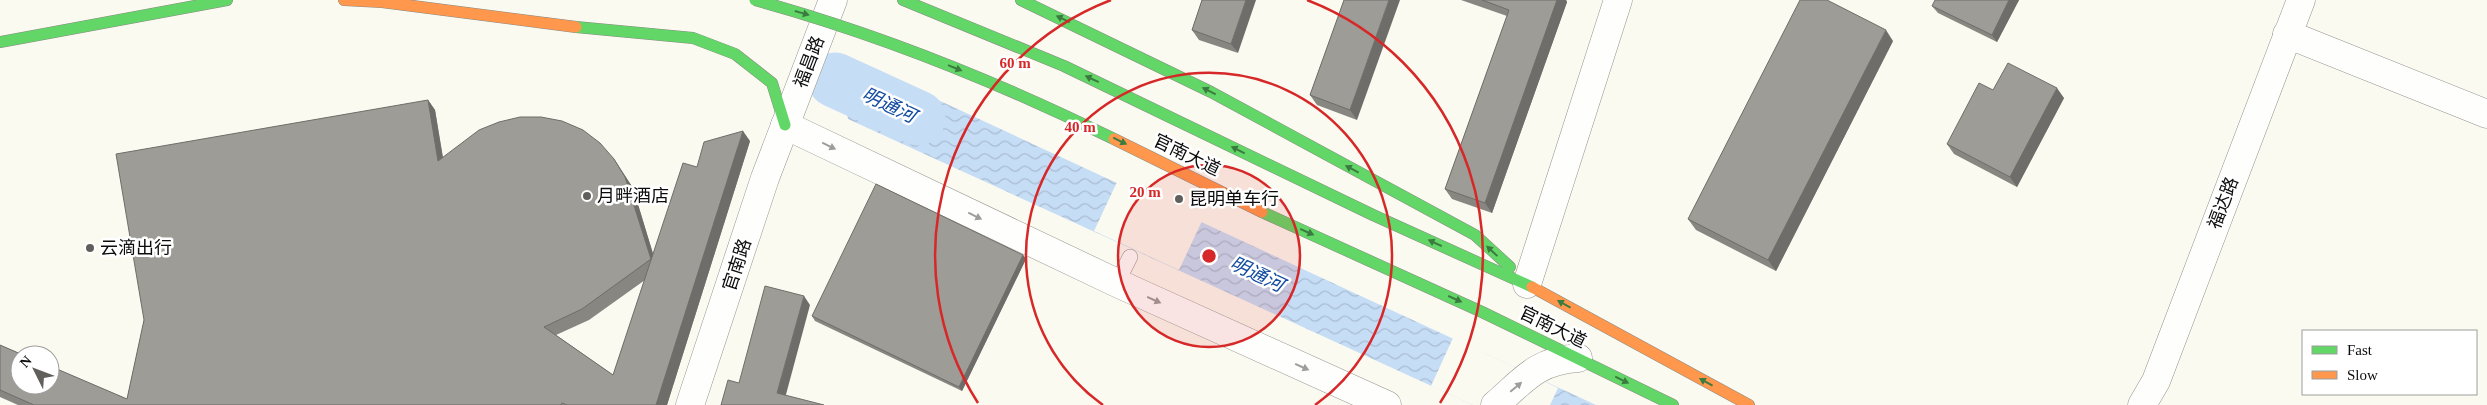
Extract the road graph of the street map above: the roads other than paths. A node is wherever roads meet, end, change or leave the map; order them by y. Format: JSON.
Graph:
{"nodes":[{"id":1,"x":227,"y":0,"type":"edge"},
{"id":2,"x":344,"y":0,"type":"edge"},
{"id":3,"x":755,"y":0,"type":"edge"},
{"id":4,"x":833,"y":0,"type":"edge"},
{"id":5,"x":903,"y":0,"type":"edge"},
{"id":6,"x":1021,"y":0,"type":"edge"},
{"id":7,"x":1618,"y":0,"type":"edge"},
{"id":8,"x":2301,"y":0,"type":"edge"},
{"id":9,"x":382,"y":1,"type":"edge"},
{"id":10,"x":2287,"y":34,"type":"junction"},
{"id":11,"x":0,"y":42,"type":"edge"},
{"id":12,"x":2487,"y":114,"type":"edge"},
{"id":13,"x":785,"y":125,"type":"junction"},
{"id":14,"x":1130,"y":257,"type":"dead end"},
{"id":15,"x":1118,"y":283,"type":"junction"},
{"id":16,"x":1527,"y":284,"type":"junction"},
{"id":17,"x":1578,"y":358,"type":"junction"},
{"id":18,"x":690,"y":405,"type":"edge"},
{"id":19,"x":1386,"y":405,"type":"edge"},
{"id":20,"x":1494,"y":405,"type":"edge"},
{"id":21,"x":1673,"y":405,"type":"edge"},
{"id":22,"x":1749,"y":405,"type":"edge"},
{"id":23,"x":2142,"y":405,"type":"edge"}],
"edges":[{"from":1,"to":11,"type":"main road"},
{"from":2,"to":9,"type":"main road"},
{"from":3,"to":17,"type":"main road","name":"官南大道","one_way":true,"bridge":true},
{"from":4,"to":13,"type":"street","name":"福昌路"},
{"from":16,"to":5,"type":"main road","name":"官南大道","one_way":true},
{"from":16,"to":6,"type":"main road","one_way":true},
{"from":7,"to":16,"type":"street"},
{"from":8,"to":10,"type":"street","name":"福达路"},
{"from":9,"to":13,"type":"main road"},
{"from":10,"to":12,"type":"street"},
{"from":10,"to":23,"type":"street","name":"福达路"},
{"from":13,"to":15,"type":"street","one_way":true},
{"from":13,"to":18,"type":"street","name":"官南路"},
{"from":14,"to":15,"type":"lane"},
{"from":15,"to":19,"type":"street","one_way":true},
{"from":22,"to":16,"type":"main road","name":"官南大道","one_way":true},
{"from":20,"to":17,"type":"street","one_way":true},
{"from":17,"to":21,"type":"main road","name":"官南大道","one_way":true}]}
